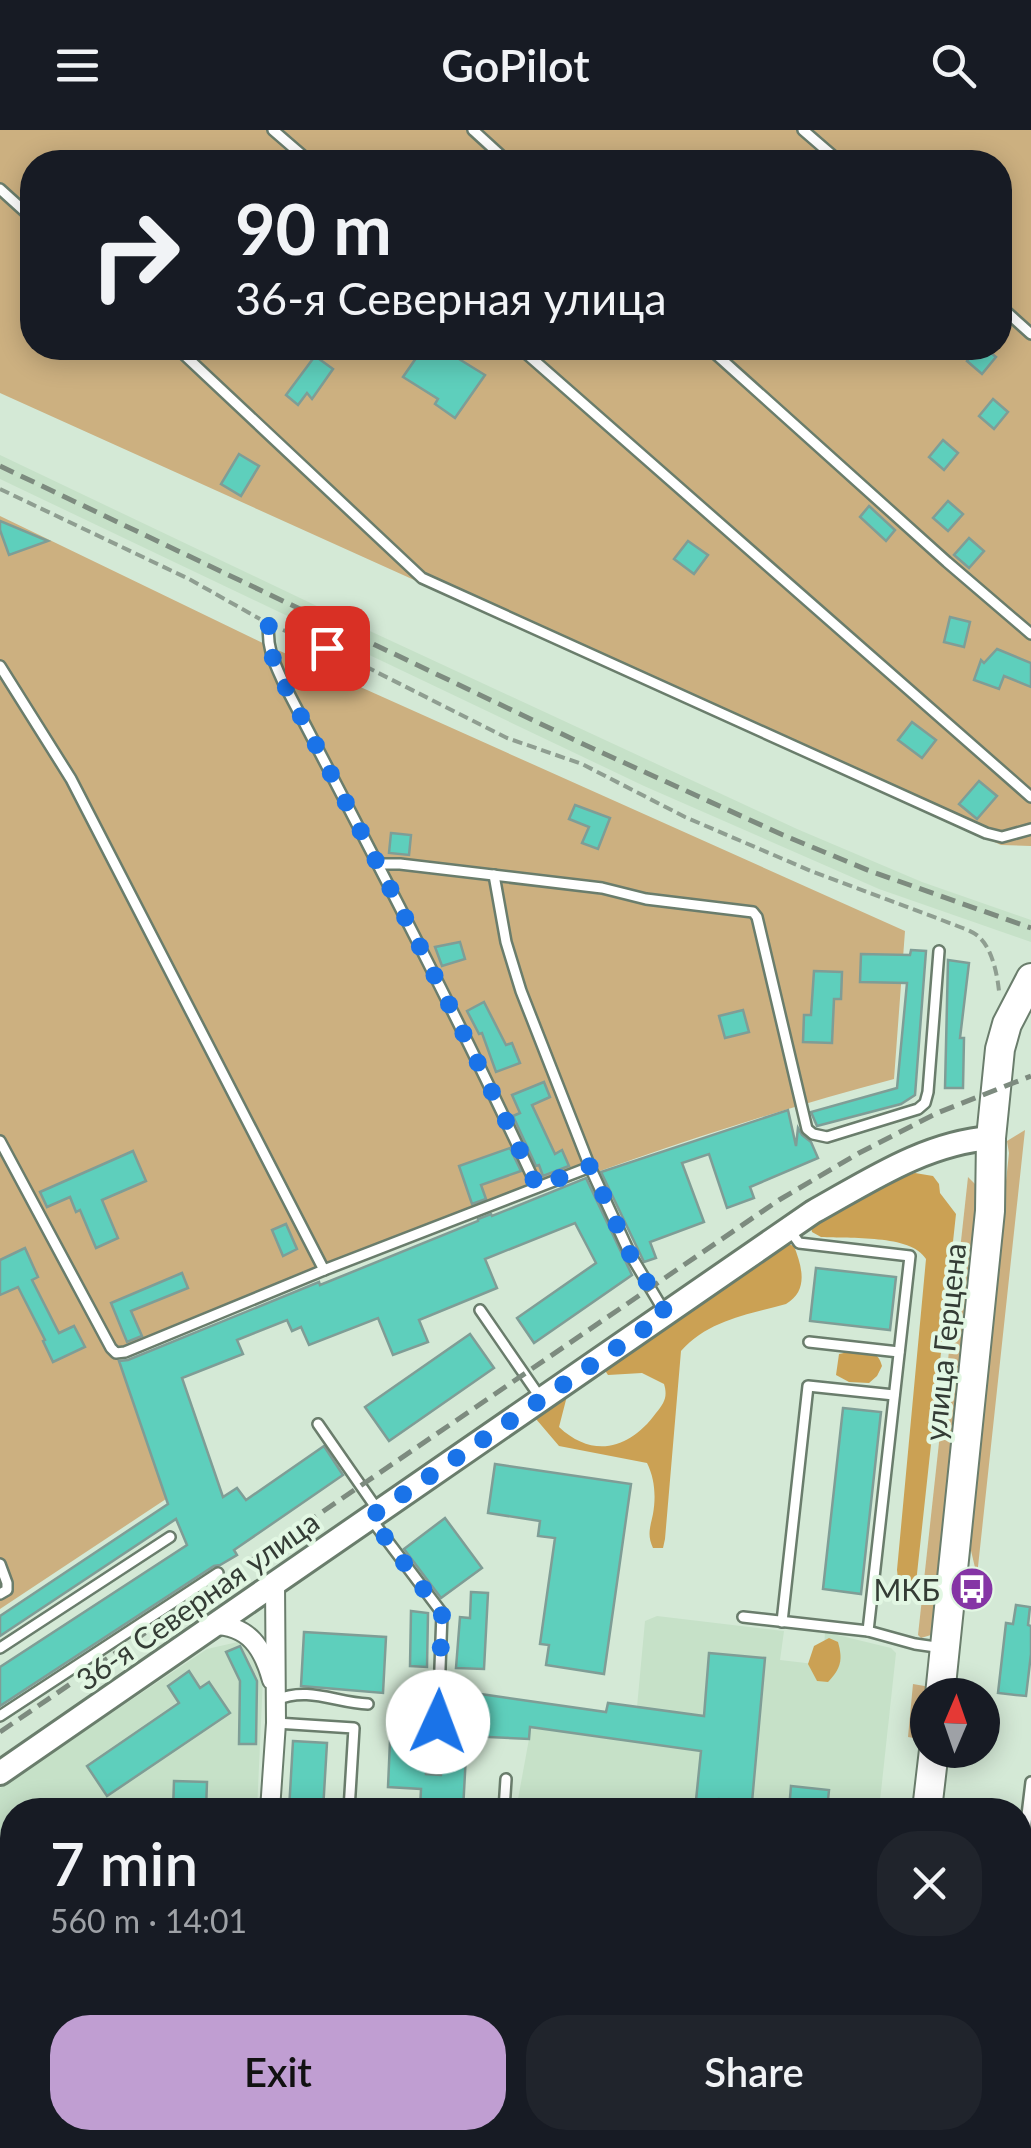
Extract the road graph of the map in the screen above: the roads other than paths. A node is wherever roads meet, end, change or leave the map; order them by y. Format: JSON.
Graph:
{"nodes":[{"id":1,"x":273,"y":130,"type":"edge"},
{"id":2,"x":473,"y":130,"type":"edge"},
{"id":3,"x":804,"y":130,"type":"edge"},
{"id":4,"x":296,"y":150,"type":"edge"},
{"id":5,"x":495,"y":150,"type":"edge"},
{"id":6,"x":826,"y":150,"type":"edge"},
{"id":7,"x":0,"y":190,"type":"edge"},
{"id":8,"x":20,"y":208,"type":"edge"},
{"id":9,"x":1012,"y":317,"type":"edge"},
{"id":10,"x":1031,"y":334,"type":"edge"},
{"id":11,"x":190,"y":360,"type":"edge"},
{"id":12,"x":534,"y":360,"type":"edge"},
{"id":13,"x":722,"y":360,"type":"edge"},
{"id":14,"x":269,"y":624,"type":"road end"},
{"id":15,"x":1031,"y":634,"type":"edge"},
{"id":16,"x":0,"y":666,"type":"edge"},
{"id":17,"x":1031,"y":797,"type":"edge"},
{"id":18,"x":1031,"y":829,"type":"edge"},
{"id":19,"x":378,"y":864,"type":"junction"},
{"id":20,"x":494,"y":876,"type":"junction"},
{"id":21,"x":939,"y":951,"type":"dead end"},
{"id":22,"x":1021,"y":996,"type":"edge"},
{"id":23,"x":991,"y":1138,"type":"junction"},
{"id":24,"x":0,"y":1141,"type":"edge"},
{"id":25,"x":590,"y":1166,"type":"junction"},
{"id":26,"x":537,"y":1187,"type":"junction"},
{"id":27,"x":789,"y":1229,"type":"junction"},
{"id":28,"x":324,"y":1270,"type":"junction"},
{"id":29,"x":480,"y":1310,"type":"dead end"},
{"id":30,"x":666,"y":1314,"type":"junction"},
{"id":31,"x":809,"y":1342,"type":"dead end"},
{"id":32,"x":899,"y":1352,"type":"junction"},
{"id":33,"x":894,"y":1395,"type":"junction"},
{"id":34,"x":542,"y":1399,"type":"junction"},
{"id":35,"x":318,"y":1424,"type":"dead end"},
{"id":36,"x":374,"y":1514,"type":"junction"},
{"id":37,"x":170,"y":1537,"type":"dead end"},
{"id":38,"x":0,"y":1564,"type":"edge"},
{"id":39,"x":218,"y":1573,"type":"dead end"},
{"id":40,"x":276,"y":1582,"type":"junction"},
{"id":41,"x":0,"y":1594,"type":"edge"},
{"id":42,"x":743,"y":1618,"type":"dead end"},
{"id":43,"x":782,"y":1622,"type":"junction"},
{"id":44,"x":213,"y":1625,"type":"junction"},
{"id":45,"x":868,"y":1631,"type":"junction"},
{"id":46,"x":0,"y":1648,"type":"edge"},
{"id":47,"x":946,"y":1648,"type":"junction"},
{"id":48,"x":942,"y":1678,"type":"edge"},
{"id":49,"x":276,"y":1700,"type":"junction"},
{"id":50,"x":368,"y":1704,"type":"dead end"},
{"id":51,"x":0,"y":1716,"type":"edge"},
{"id":52,"x":438,"y":1722,"type":"dead end"},
{"id":53,"x":276,"y":1723,"type":"junction"},
{"id":54,"x":932,"y":1768,"type":"edge"},
{"id":55,"x":0,"y":1774,"type":"edge"},
{"id":56,"x":506,"y":1779,"type":"dead end"},
{"id":57,"x":271,"y":1798,"type":"edge"},
{"id":58,"x":350,"y":1798,"type":"edge"},
{"id":59,"x":505,"y":1798,"type":"edge"},
{"id":60,"x":928,"y":1798,"type":"edge"}],
"edges":[{"from":1,"to":4,"type":"lane"},
{"from":2,"to":5,"type":"lane"},
{"from":3,"to":6,"type":"lane"},
{"from":7,"to":8,"type":"lane"},
{"from":9,"to":10,"type":"lane"},
{"from":11,"to":18,"type":"lane"},
{"from":12,"to":17,"type":"lane"},
{"from":13,"to":15,"type":"lane"},
{"from":14,"to":19,"type":"lane"},
{"from":16,"to":28,"type":"lane"},
{"from":19,"to":20,"type":"lane"},
{"from":19,"to":26,"type":"lane"},
{"from":20,"to":21,"type":"lane"},
{"from":20,"to":25,"type":"lane"},
{"from":22,"to":23,"type":"main road","name":"улица Герцена"},
{"from":23,"to":27,"type":"main road","name":"36-я Северная улица"},
{"from":23,"to":47,"type":"main road","name":"улица Герцена"},
{"from":24,"to":28,"type":"lane"},
{"from":25,"to":26,"type":"lane"},
{"from":25,"to":30,"type":"lane"},
{"from":26,"to":28,"type":"lane"},
{"from":27,"to":30,"type":"main road","name":"36-я Северная улица"},
{"from":27,"to":32,"type":"lane"},
{"from":29,"to":34,"type":"lane"},
{"from":30,"to":34,"type":"main road","name":"36-я Северная улица"},
{"from":31,"to":32,"type":"lane"},
{"from":32,"to":33,"type":"lane"},
{"from":33,"to":43,"type":"lane"},
{"from":33,"to":45,"type":"lane"},
{"from":34,"to":36,"type":"main road","name":"36-я Северная улица"},
{"from":35,"to":36,"type":"lane"},
{"from":36,"to":40,"type":"main road","name":"36-я Северная улица"},
{"from":36,"to":52,"type":"lane"},
{"from":37,"to":46,"type":"lane"},
{"from":38,"to":41,"type":"lane"},
{"from":39,"to":51,"type":"lane"},
{"from":40,"to":44,"type":"main road","name":"36-я Северная улица"},
{"from":40,"to":49,"type":"street"},
{"from":42,"to":43,"type":"lane"},
{"from":43,"to":45,"type":"lane"},
{"from":44,"to":49,"type":"street"},
{"from":44,"to":55,"type":"main road","name":"36-я Северная улица"},
{"from":45,"to":47,"type":"lane"},
{"from":47,"to":48,"type":"main road","name":"улица Герцена"},
{"from":49,"to":50,"type":"lane"},
{"from":49,"to":53,"type":"street"},
{"from":53,"to":57,"type":"street"},
{"from":53,"to":58,"type":"lane"},
{"from":54,"to":60,"type":"main road"},
{"from":56,"to":59,"type":"lane"}]}
